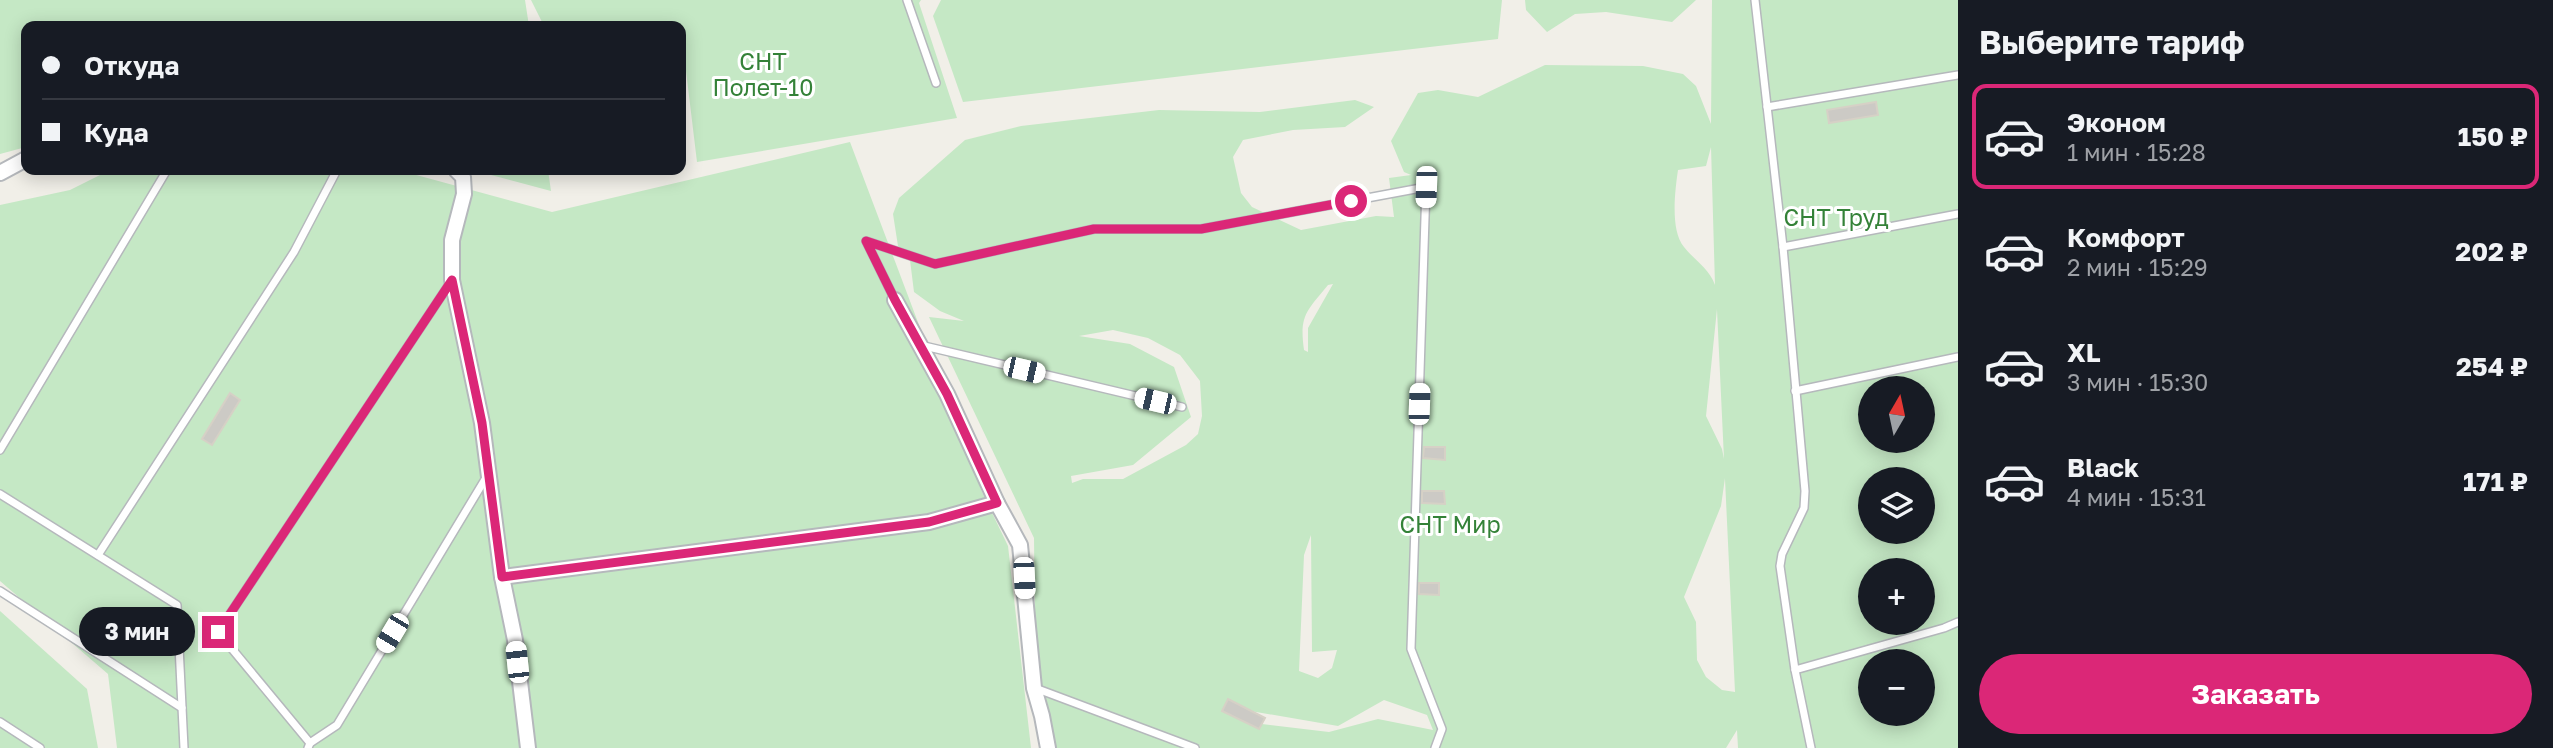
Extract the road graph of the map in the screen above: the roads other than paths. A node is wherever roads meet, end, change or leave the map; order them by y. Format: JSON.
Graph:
{"nodes":[{"id":1,"x":907,"y":0,"type":"edge"},
{"id":2,"x":1755,"y":0,"type":"edge"},
{"id":3,"x":1958,"y":75,"type":"edge"},
{"id":4,"x":936,"y":83,"type":"dead end"},
{"id":5,"x":1768,"y":107,"type":"junction"},
{"id":6,"x":21,"y":162,"type":"edge"},
{"id":7,"x":0,"y":173,"type":"edge"},
{"id":8,"x":164,"y":175,"type":"edge"},
{"id":9,"x":334,"y":175,"type":"edge"},
{"id":10,"x":461,"y":175,"type":"edge"},
{"id":11,"x":1958,"y":214,"type":"edge"},
{"id":12,"x":1783,"y":247,"type":"junction"},
{"id":13,"x":452,"y":280,"type":"junction"},
{"id":14,"x":895,"y":300,"type":"joint"},
{"id":15,"x":920,"y":345,"type":"junction"},
{"id":16,"x":1958,"y":357,"type":"edge"},
{"id":17,"x":1795,"y":391,"type":"junction"},
{"id":18,"x":1182,"y":407,"type":"dead end"},
{"id":19,"x":0,"y":450,"type":"edge"},
{"id":20,"x":489,"y":474,"type":"junction"},
{"id":21,"x":0,"y":494,"type":"edge"},
{"id":22,"x":997,"y":503,"type":"junction"},
{"id":23,"x":97,"y":555,"type":"junction"},
{"id":24,"x":502,"y":577,"type":"junction"},
{"id":25,"x":0,"y":591,"type":"edge"},
{"id":26,"x":1958,"y":622,"type":"edge"},
{"id":27,"x":1795,"y":670,"type":"junction"},
{"id":28,"x":1034,"y":688,"type":"junction"},
{"id":29,"x":182,"y":708,"type":"junction"},
{"id":30,"x":0,"y":722,"type":"edge"},
{"id":31,"x":309,"y":745,"type":"edge"},
{"id":32,"x":40,"y":748,"type":"edge"},
{"id":33,"x":184,"y":748,"type":"edge"},
{"id":34,"x":527,"y":748,"type":"edge"},
{"id":35,"x":1048,"y":748,"type":"edge"},
{"id":36,"x":1195,"y":748,"type":"edge"},
{"id":37,"x":1435,"y":748,"type":"edge"},
{"id":38,"x":1811,"y":748,"type":"edge"}],
"edges":[{"from":1,"to":4,"type":"lane"},
{"from":2,"to":5,"type":"lane"},
{"from":3,"to":5,"type":"lane"},
{"from":5,"to":12,"type":"lane"},
{"from":6,"to":7,"type":"street"},
{"from":8,"to":19,"type":"lane"},
{"from":9,"to":23,"type":"lane"},
{"from":10,"to":13,"type":"street"},
{"from":11,"to":12,"type":"lane"},
{"from":12,"to":17,"type":"lane"},
{"from":13,"to":20,"type":"street"},
{"from":13,"to":31,"type":"lane"},
{"from":14,"to":15,"type":"street"},
{"from":14,"to":37,"type":"lane"},
{"from":15,"to":18,"type":"lane"},
{"from":15,"to":22,"type":"street"},
{"from":16,"to":17,"type":"lane"},
{"from":17,"to":27,"type":"lane"},
{"from":20,"to":24,"type":"street"},
{"from":20,"to":31,"type":"lane"},
{"from":21,"to":23,"type":"lane"},
{"from":22,"to":24,"type":"street"},
{"from":22,"to":28,"type":"street"},
{"from":23,"to":29,"type":"lane"},
{"from":24,"to":34,"type":"street"},
{"from":25,"to":29,"type":"lane"},
{"from":26,"to":27,"type":"lane"},
{"from":27,"to":38,"type":"lane"},
{"from":28,"to":35,"type":"street"},
{"from":28,"to":36,"type":"lane"},
{"from":29,"to":33,"type":"lane"},
{"from":30,"to":32,"type":"lane"}]}
